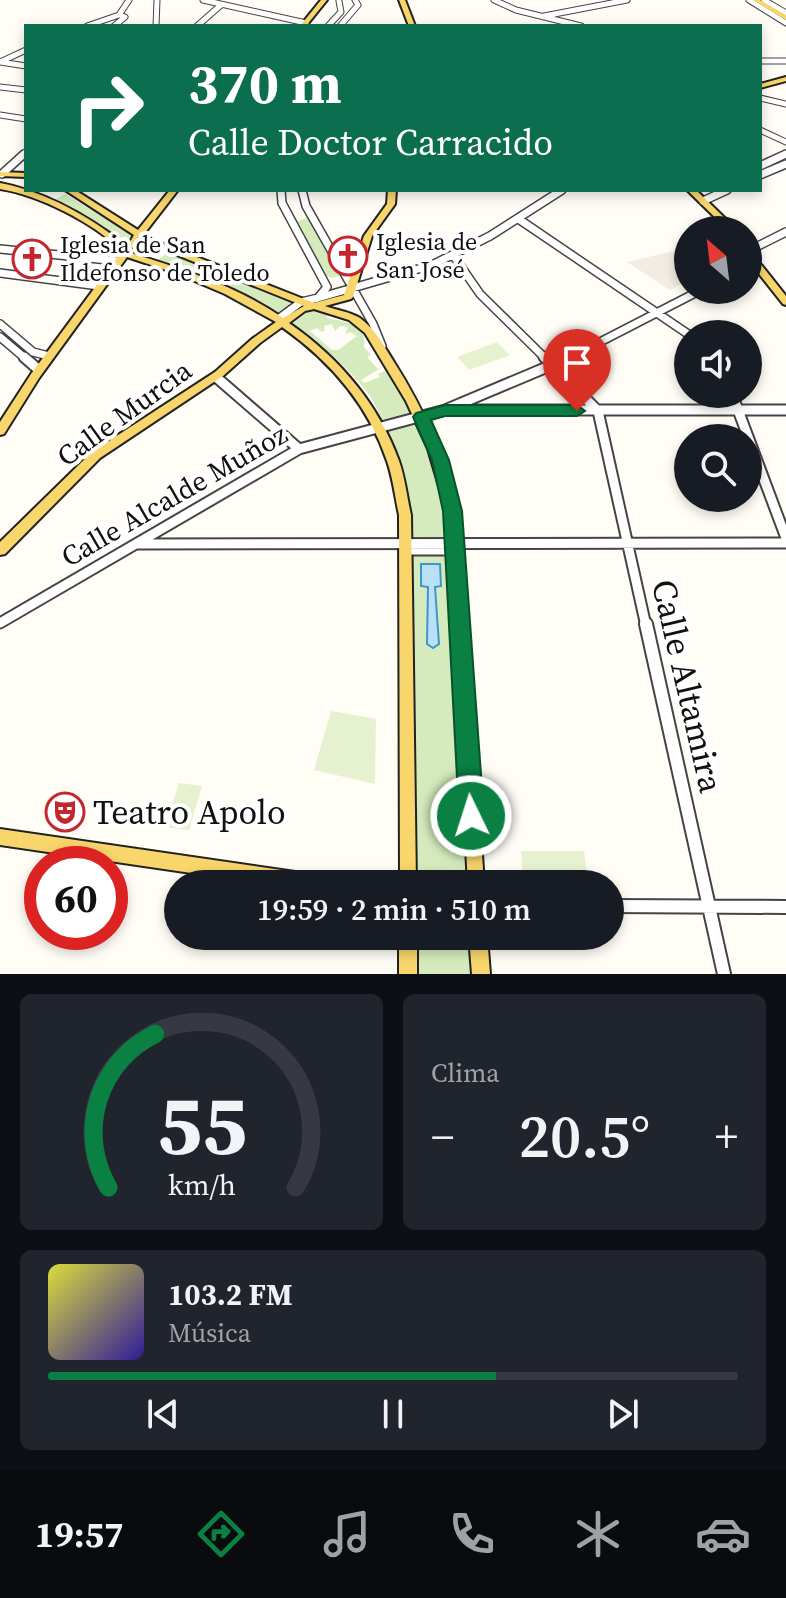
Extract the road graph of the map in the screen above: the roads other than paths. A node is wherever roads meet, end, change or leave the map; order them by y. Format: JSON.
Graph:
{"nodes":[{"id":1,"x":128,"y":0,"type":"edge"},
{"id":2,"x":157,"y":0,"type":"edge"},
{"id":3,"x":203,"y":0,"type":"edge"},
{"id":4,"x":324,"y":0,"type":"edge"},
{"id":5,"x":338,"y":0,"type":"edge"},
{"id":6,"x":355,"y":0,"type":"edge"},
{"id":7,"x":400,"y":0,"type":"edge"},
{"id":8,"x":627,"y":0,"type":"edge"},
{"id":9,"x":749,"y":0,"type":"edge"},
{"id":10,"x":756,"y":0,"type":"edge"},
{"id":11,"x":764,"y":0,"type":"edge"},
{"id":12,"x":497,"y":2,"type":"edge"},
{"id":13,"x":221,"y":5,"type":"junction"},
{"id":14,"x":117,"y":15,"type":"junction"},
{"id":15,"x":555,"y":17,"type":"junction"},
{"id":16,"x":786,"y":18,"type":"edge"},
{"id":17,"x":92,"y":24,"type":"edge"},
{"id":18,"x":116,"y":24,"type":"edge"},
{"id":19,"x":156,"y":24,"type":"edge"},
{"id":20,"x":199,"y":24,"type":"edge"},
{"id":21,"x":304,"y":24,"type":"edge"},
{"id":22,"x":330,"y":24,"type":"edge"},
{"id":23,"x":342,"y":24,"type":"edge"},
{"id":24,"x":408,"y":24,"type":"edge"},
{"id":25,"x":575,"y":24,"type":"edge"},
{"id":26,"x":24,"y":51,"type":"edge"},
{"id":27,"x":762,"y":61,"type":"edge"},
{"id":28,"x":786,"y":61,"type":"edge"},
{"id":29,"x":0,"y":62,"type":"edge"},
{"id":30,"x":24,"y":66,"type":"edge"},
{"id":31,"x":786,"y":79,"type":"edge"},
{"id":32,"x":766,"y":86,"type":"edge"},
{"id":33,"x":2,"y":89,"type":"edge"},
{"id":34,"x":24,"y":90,"type":"edge"},
{"id":35,"x":762,"y":98,"type":"edge"},
{"id":36,"x":786,"y":104,"type":"edge"},
{"id":37,"x":0,"y":115,"type":"edge"},
{"id":38,"x":24,"y":119,"type":"edge"},
{"id":39,"x":762,"y":131,"type":"edge"},
{"id":40,"x":786,"y":142,"type":"edge"},
{"id":41,"x":24,"y":154,"type":"edge"},
{"id":42,"x":786,"y":154,"type":"edge"},
{"id":43,"x":786,"y":164,"type":"edge"},
{"id":44,"x":762,"y":165,"type":"edge"},
{"id":45,"x":1,"y":174,"type":"edge"},
{"id":46,"x":762,"y":174,"type":"edge"},
{"id":47,"x":24,"y":175,"type":"edge"},
{"id":48,"x":0,"y":186,"type":"edge"},
{"id":49,"x":24,"y":190,"type":"edge"},
{"id":50,"x":31,"y":192,"type":"edge"},
{"id":51,"x":72,"y":192,"type":"edge"},
{"id":52,"x":172,"y":192,"type":"edge"},
{"id":53,"x":281,"y":192,"type":"edge"},
{"id":54,"x":302,"y":192,"type":"edge"},
{"id":55,"x":392,"y":192,"type":"edge"},
{"id":56,"x":559,"y":192,"type":"edge"},
{"id":57,"x":696,"y":193,"type":"edge"},
{"id":58,"x":715,"y":216,"type":"edge"},
{"id":59,"x":719,"y":216,"type":"edge"},
{"id":60,"x":520,"y":220,"type":"junction"},
{"id":61,"x":786,"y":232,"type":"edge"},
{"id":62,"x":137,"y":236,"type":"junction"},
{"id":63,"x":152,"y":242,"type":"junction"},
{"id":64,"x":762,"y":246,"type":"edge"},
{"id":65,"x":0,"y":249,"type":"edge"},
{"id":66,"x":128,"y":249,"type":"junction"},
{"id":67,"x":453,"y":255,"type":"junction"},
{"id":68,"x":141,"y":258,"type":"junction"},
{"id":69,"x":118,"y":261,"type":"junction"},
{"id":70,"x":762,"y":268,"type":"edge"},
{"id":71,"x":762,"y":271,"type":"edge"},
{"id":72,"x":0,"y":273,"type":"edge"},
{"id":73,"x":345,"y":273,"type":"junction"},
{"id":74,"x":323,"y":278,"type":"junction"},
{"id":75,"x":99,"y":286,"type":"junction"},
{"id":76,"x":351,"y":289,"type":"junction"},
{"id":77,"x":786,"y":294,"type":"edge"},
{"id":78,"x":310,"y":302,"type":"junction"},
{"id":79,"x":786,"y":302,"type":"edge"},
{"id":80,"x":677,"y":304,"type":"edge"},
{"id":81,"x":658,"y":315,"type":"junction"},
{"id":82,"x":280,"y":321,"type":"junction"},
{"id":83,"x":0,"y":324,"type":"edge"},
{"id":84,"x":674,"y":325,"type":"edge"},
{"id":85,"x":0,"y":337,"type":"edge"},
{"id":86,"x":49,"y":356,"type":"junction"},
{"id":87,"x":386,"y":357,"type":"junction"},
{"id":88,"x":554,"y":366,"type":"junction"},
{"id":89,"x":39,"y":370,"type":"junction"},
{"id":90,"x":216,"y":377,"type":"junction"},
{"id":91,"x":737,"y":408,"type":"edge"},
{"id":92,"x":445,"y":410,"type":"junction"},
{"id":93,"x":786,"y":410,"type":"edge"},
{"id":94,"x":598,"y":411,"type":"junction"},
{"id":95,"x":738,"y":411,"type":"junction"},
{"id":96,"x":422,"y":417,"type":"junction"},
{"id":97,"x":380,"y":426,"type":"junction"},
{"id":98,"x":0,"y":431,"type":"edge"},
{"id":99,"x":299,"y":449,"type":"junction"},
{"id":100,"x":147,"y":540,"type":"junction"},
{"id":101,"x":786,"y":541,"type":"edge"},
{"id":102,"x":628,"y":544,"type":"junction"},
{"id":103,"x":456,"y":546,"type":"junction"},
{"id":104,"x":406,"y":547,"type":"junction"},
{"id":105,"x":0,"y":550,"type":"edge"},
{"id":106,"x":0,"y":623,"type":"edge"},
{"id":107,"x":0,"y":837,"type":"edge"},
{"id":108,"x":227,"y":870,"type":"edge"},
{"id":109,"x":408,"y":870,"type":"edge"},
{"id":110,"x":475,"y":870,"type":"edge"},
{"id":111,"x":624,"y":906,"type":"edge"},
{"id":112,"x":709,"y":907,"type":"junction"},
{"id":113,"x":786,"y":907,"type":"edge"},
{"id":114,"x":408,"y":950,"type":"edge"},
{"id":115,"x":479,"y":950,"type":"edge"},
{"id":116,"x":408,"y":974,"type":"edge"},
{"id":117,"x":481,"y":974,"type":"edge"},
{"id":118,"x":724,"y":974,"type":"edge"}],
"edges":[{"from":1,"to":14,"type":"street"},
{"from":2,"to":19,"type":"street"},
{"from":3,"to":13,"type":"street"},
{"from":4,"to":21,"type":"main road"},
{"from":5,"to":6,"type":"street"},
{"from":5,"to":22,"type":"street"},
{"from":6,"to":23,"type":"street"},
{"from":7,"to":24,"type":"main road"},
{"from":8,"to":15,"type":"street"},
{"from":9,"to":16,"type":"street"},
{"from":10,"to":16,"type":"main road"},
{"from":11,"to":16,"type":"street"},
{"from":12,"to":15,"type":"street"},
{"from":13,"to":20,"type":"street"},
{"from":13,"to":21,"type":"street"},
{"from":14,"to":17,"type":"street"},
{"from":14,"to":18,"type":"street"},
{"from":15,"to":25,"type":"street"},
{"from":26,"to":29,"type":"street"},
{"from":27,"to":28,"type":"street"},
{"from":29,"to":30,"type":"street"},
{"from":31,"to":32,"type":"main road"},
{"from":33,"to":34,"type":"street"},
{"from":35,"to":36,"type":"street"},
{"from":37,"to":38,"type":"street"},
{"from":39,"to":40,"type":"street"},
{"from":41,"to":45,"type":"street"},
{"from":42,"to":44,"type":"street"},
{"from":43,"to":46,"type":"street"},
{"from":45,"to":47,"type":"main road"},
{"from":48,"to":49,"type":"main road"},
{"from":50,"to":66,"type":"main road"},
{"from":51,"to":62,"type":"main road"},
{"from":52,"to":62,"type":"main road"},
{"from":53,"to":74,"type":"street"},
{"from":54,"to":73,"type":"street"},
{"from":55,"to":76,"type":"main road"},
{"from":56,"to":60,"type":"street"},
{"from":57,"to":58,"type":"main road"},
{"from":57,"to":59,"type":"main road"},
{"from":60,"to":67,"type":"street"},
{"from":60,"to":81,"type":"street"},
{"from":61,"to":64,"type":"street"},
{"from":62,"to":63,"type":"main road"},
{"from":62,"to":66,"type":"main road"},
{"from":63,"to":66,"type":"main road"},
{"from":63,"to":68,"type":"main road"},
{"from":63,"to":78,"type":"main road"},
{"from":65,"to":69,"type":"street"},
{"from":66,"to":68,"type":"main road"},
{"from":66,"to":69,"type":"main road"},
{"from":67,"to":76,"type":"street"},
{"from":67,"to":88,"type":"street"},
{"from":68,"to":82,"type":"main road"},
{"from":69,"to":75,"type":"main road"},
{"from":70,"to":77,"type":"main road"},
{"from":71,"to":79,"type":"main road"},
{"from":72,"to":75,"type":"street"},
{"from":73,"to":74,"type":"street"},
{"from":73,"to":76,"type":"street"},
{"from":74,"to":78,"type":"street"},
{"from":75,"to":86,"type":"main road"},
{"from":76,"to":78,"type":"main road","name":"Calle Murcia"},
{"from":76,"to":87,"type":"street"},
{"from":78,"to":82,"type":"main road","name":"Calle Murcia"},
{"from":78,"to":87,"type":"main road"},
{"from":80,"to":81,"type":"street"},
{"from":81,"to":84,"type":"street"},
{"from":81,"to":88,"type":"street"},
{"from":82,"to":90,"type":"main road","name":"Calle Murcia"},
{"from":82,"to":97,"type":"main road"},
{"from":83,"to":86,"type":"street"},
{"from":85,"to":89,"type":"street"},
{"from":86,"to":89,"type":"main road"},
{"from":87,"to":96,"type":"main road"},
{"from":88,"to":92,"type":"street"},
{"from":88,"to":94,"type":"street"},
{"from":89,"to":98,"type":"main road"},
{"from":90,"to":99,"type":"street"},
{"from":90,"to":105,"type":"main road","name":"Calle Murcia"},
{"from":91,"to":95,"type":"street"},
{"from":92,"to":94,"type":"street"},
{"from":92,"to":96,"type":"street","name":"Calle Alcalde Muñoz"},
{"from":93,"to":95,"type":"street"},
{"from":94,"to":95,"type":"street"},
{"from":94,"to":102,"type":"street","name":"Calle Altamira"},
{"from":95,"to":101,"type":"street"},
{"from":96,"to":97,"type":"street","name":"Calle Alcalde Muñoz"},
{"from":96,"to":103,"type":"main road"},
{"from":97,"to":99,"type":"street","name":"Calle Alcalde Muñoz"},
{"from":97,"to":104,"type":"main road"},
{"from":99,"to":100,"type":"street","name":"Calle Alcalde Muñoz"},
{"from":100,"to":104,"type":"street"},
{"from":100,"to":106,"type":"street","name":"Calle Alcalde Muñoz"},
{"from":101,"to":102,"type":"street"},
{"from":102,"to":103,"type":"street"},
{"from":102,"to":112,"type":"street","name":"Calle Altamira"},
{"from":103,"to":104,"type":"street"},
{"from":103,"to":110,"type":"main road"},
{"from":104,"to":109,"type":"main road"},
{"from":107,"to":108,"type":"main road"},
{"from":111,"to":112,"type":"street"},
{"from":112,"to":113,"type":"street"},
{"from":112,"to":118,"type":"street","name":"Calle Altamira"},
{"from":114,"to":116,"type":"main road"},
{"from":115,"to":117,"type":"main road"}]}
